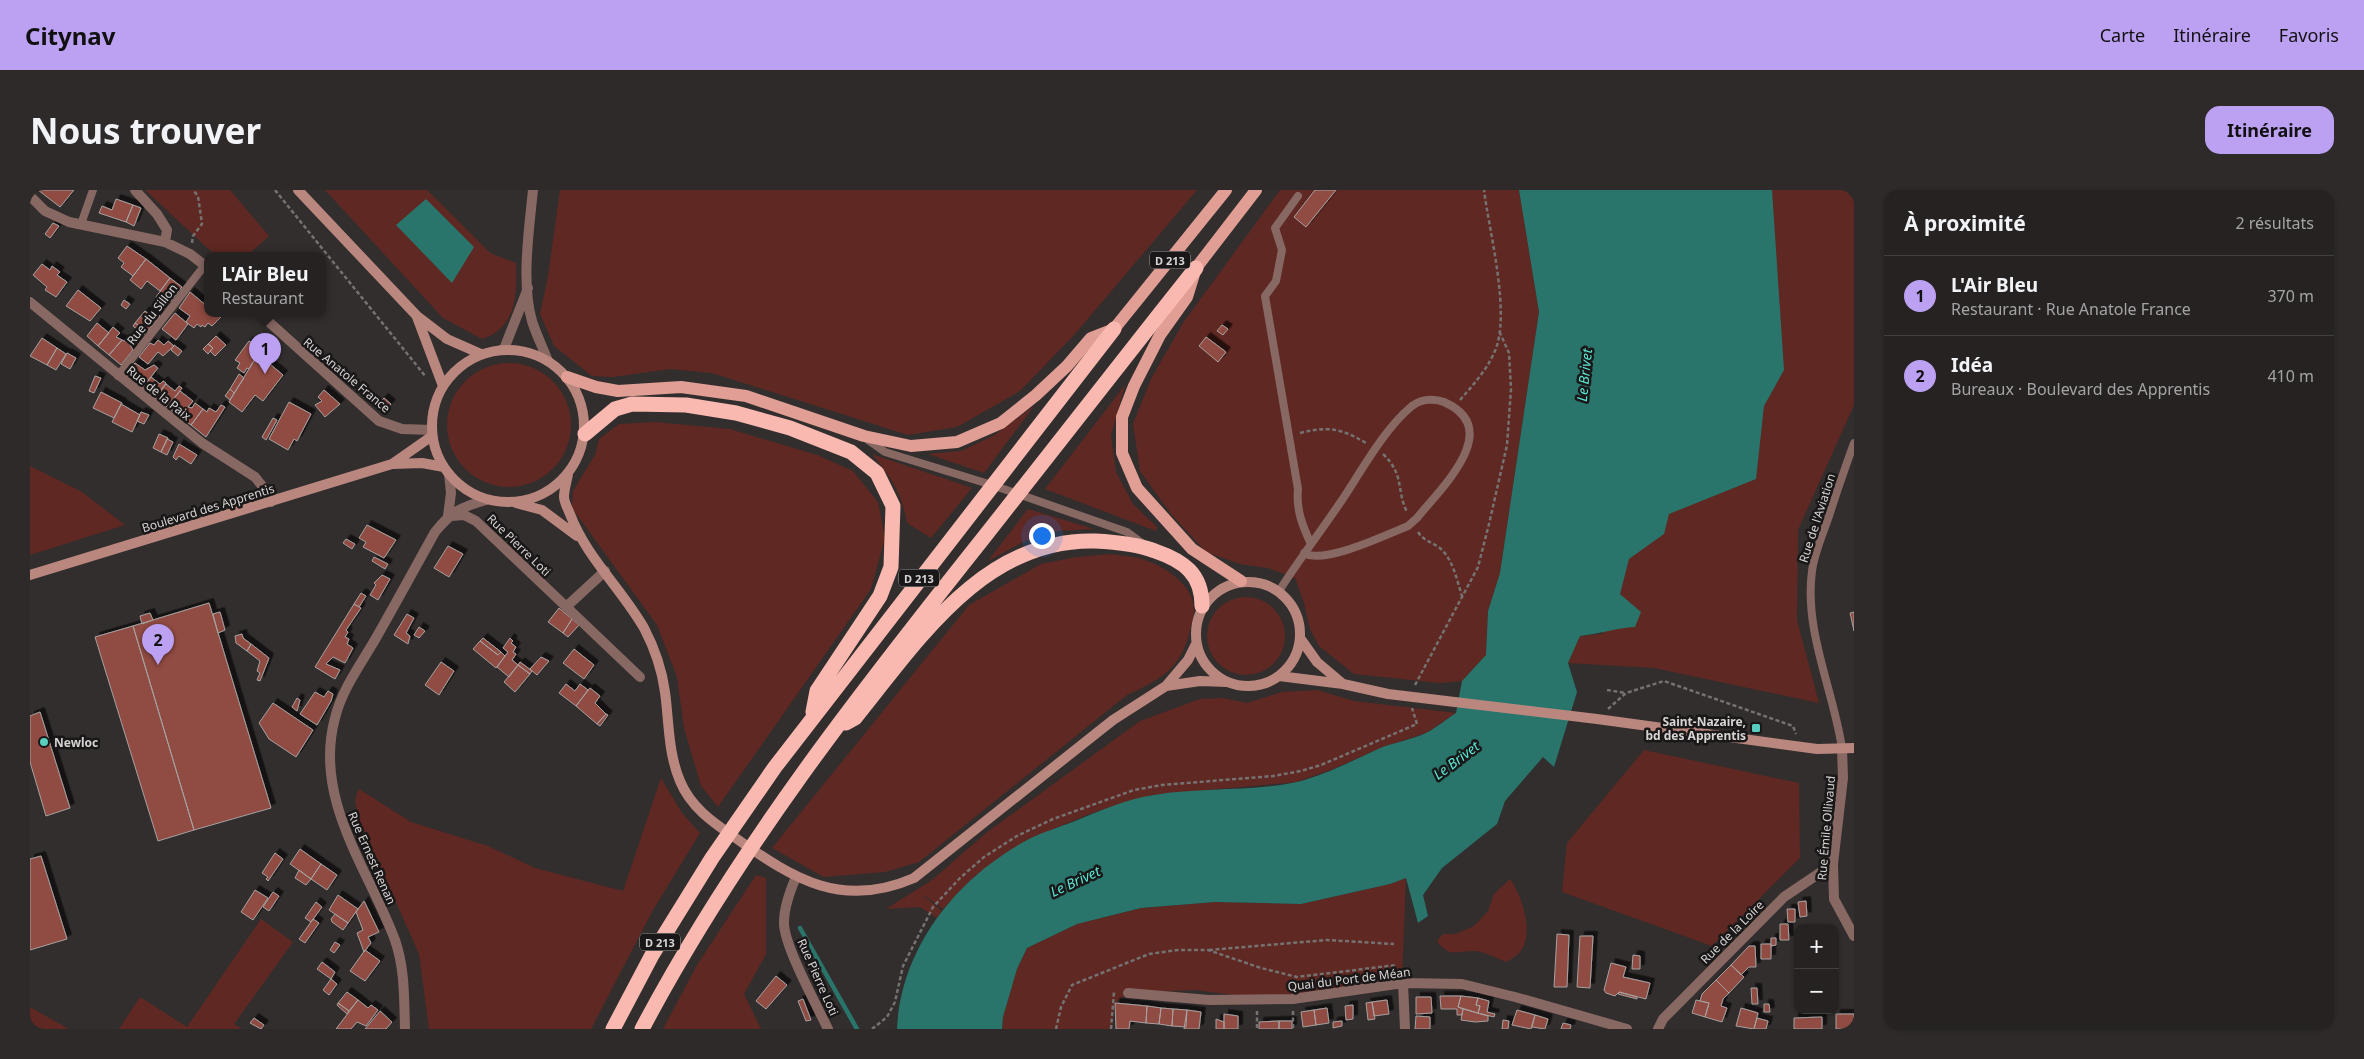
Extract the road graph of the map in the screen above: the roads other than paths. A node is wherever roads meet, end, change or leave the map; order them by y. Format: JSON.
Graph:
{"nodes":[{"id":1,"x":93,"y":190,"type":"edge"},
{"id":2,"x":135,"y":190,"type":"edge"},
{"id":3,"x":298,"y":190,"type":"edge"},
{"id":4,"x":533,"y":190,"type":"edge"},
{"id":5,"x":1226,"y":190,"type":"edge"},
{"id":6,"x":1256,"y":190,"type":"edge"},
{"id":7,"x":30,"y":196,"type":"edge"},
{"id":8,"x":1298,"y":196,"type":"dead end"},
{"id":9,"x":81,"y":224,"type":"junction"},
{"id":10,"x":165,"y":242,"type":"junction"},
{"id":11,"x":204,"y":264,"type":"edge"},
{"id":12,"x":204,"y":268,"type":"edge"},
{"id":13,"x":1196,"y":268,"type":"junction"},
{"id":14,"x":528,"y":287,"type":"junction"},
{"id":15,"x":30,"y":302,"type":"edge"},
{"id":16,"x":417,"y":316,"type":"junction"},
{"id":17,"x":263,"y":317,"type":"edge"},
{"id":18,"x":1114,"y":329,"type":"junction"},
{"id":19,"x":504,"y":349,"type":"junction"},
{"id":20,"x":481,"y":354,"type":"junction"},
{"id":21,"x":548,"y":360,"type":"junction"},
{"id":22,"x":118,"y":376,"type":"junction"},
{"id":23,"x":567,"y":377,"type":"junction"},
{"id":24,"x":441,"y":390,"type":"junction"},
{"id":25,"x":432,"y":433,"type":"junction"},
{"id":26,"x":585,"y":434,"type":"junction"},
{"id":27,"x":864,"y":436,"type":"junction"},
{"id":28,"x":1854,"y":443,"type":"edge"},
{"id":29,"x":392,"y":464,"type":"junction"},
{"id":30,"x":446,"y":470,"type":"junction"},
{"id":31,"x":568,"y":474,"type":"junction"},
{"id":32,"x":992,"y":484,"type":"junction"},
{"id":33,"x":1018,"y":494,"type":"junction"},
{"id":34,"x":486,"y":500,"type":"junction"},
{"id":35,"x":271,"y":502,"type":"junction"},
{"id":36,"x":515,"y":503,"type":"junction"},
{"id":37,"x":448,"y":516,"type":"junction"},
{"id":38,"x":578,"y":536,"type":"junction"},
{"id":39,"x":1311,"y":544,"type":"junction"},
{"id":40,"x":1151,"y":549,"type":"junction"},
{"id":41,"x":1304,"y":553,"type":"junction"},
{"id":42,"x":605,"y":572,"type":"junction"},
{"id":43,"x":30,"y":575,"type":"edge"},
{"id":44,"x":1241,"y":581,"type":"junction"},
{"id":45,"x":1279,"y":591,"type":"junction"},
{"id":46,"x":1202,"y":606,"type":"junction"},
{"id":47,"x":566,"y":607,"type":"junction"},
{"id":48,"x":1300,"y":638,"type":"junction"},
{"id":49,"x":1196,"y":644,"type":"junction"},
{"id":50,"x":1279,"y":676,"type":"junction"},
{"id":51,"x":640,"y":677,"type":"dead end"},
{"id":52,"x":1227,"y":682,"type":"junction"},
{"id":53,"x":1343,"y":684,"type":"junction"},
{"id":54,"x":1166,"y":686,"type":"junction"},
{"id":55,"x":812,"y":715,"type":"junction"},
{"id":56,"x":832,"y":732,"type":"junction"},
{"id":57,"x":1842,"y":748,"type":"junction"},
{"id":58,"x":1854,"y":748,"type":"edge"},
{"id":59,"x":1833,"y":864,"type":"junction"},
{"id":60,"x":796,"y":877,"type":"junction"},
{"id":61,"x":1854,"y":936,"type":"edge"},
{"id":62,"x":1403,"y":983,"type":"junction"},
{"id":63,"x":1128,"y":993,"type":"road end"},
{"id":64,"x":405,"y":1029,"type":"edge"},
{"id":65,"x":613,"y":1029,"type":"edge"},
{"id":66,"x":642,"y":1029,"type":"edge"},
{"id":67,"x":828,"y":1029,"type":"edge"},
{"id":68,"x":1405,"y":1029,"type":"edge"},
{"id":69,"x":1627,"y":1029,"type":"edge"},
{"id":70,"x":1658,"y":1029,"type":"edge"}],
"edges":[{"from":1,"to":9,"type":"lane"},
{"from":2,"to":10,"type":"street"},
{"from":3,"to":16,"type":"main road"},
{"from":4,"to":14,"type":"street"},
{"from":5,"to":18,"type":"main road","number":"D 213"},
{"from":6,"to":13,"type":"main road","number":"D 213"},
{"from":7,"to":9,"type":"street"},
{"from":8,"to":39,"type":"lane"},
{"from":9,"to":10,"type":"street"},
{"from":10,"to":11,"type":"street"},
{"from":12,"to":22,"type":"lane","name":"Rue du Sillon"},
{"from":13,"to":33,"type":"highway","number":"D 213"},
{"from":13,"to":44,"type":"main road"},
{"from":14,"to":19,"type":"street"},
{"from":14,"to":21,"type":"street"},
{"from":15,"to":22,"type":"street","name":"Rue de la Paix"},
{"from":16,"to":20,"type":"main road"},
{"from":16,"to":24,"type":"main road"},
{"from":17,"to":25,"type":"street","name":"Rue Anatole France"},
{"from":18,"to":27,"type":"main road"},
{"from":18,"to":32,"type":"highway","number":"D 213"},
{"from":19,"to":20,"type":"main road"},
{"from":19,"to":21,"type":"main road"},
{"from":20,"to":24,"type":"main road"},
{"from":21,"to":23,"type":"main road"},
{"from":22,"to":35,"type":"street","name":"Rue de la Paix"},
{"from":23,"to":26,"type":"main road"},
{"from":23,"to":27,"type":"main road"},
{"from":24,"to":25,"type":"main road"},
{"from":25,"to":29,"type":"main road","name":"Boulevard des Apprentis"},
{"from":25,"to":30,"type":"main road"},
{"from":26,"to":31,"type":"main road"},
{"from":26,"to":55,"type":"highway"},
{"from":27,"to":32,"type":"lane"},
{"from":28,"to":57,"type":"lane","name":"Rue de l'Aviation"},
{"from":29,"to":30,"type":"main road","name":"Boulevard des Apprentis"},
{"from":29,"to":35,"type":"main road","name":"Boulevard des Apprentis"},
{"from":30,"to":34,"type":"main road"},
{"from":30,"to":37,"type":"street"},
{"from":31,"to":36,"type":"main road"},
{"from":31,"to":38,"type":"main road"},
{"from":32,"to":33,"type":"lane"},
{"from":32,"to":55,"type":"highway","number":"D 213"},
{"from":33,"to":40,"type":"lane"},
{"from":33,"to":56,"type":"highway","number":"D 213"},
{"from":34,"to":36,"type":"main road"},
{"from":34,"to":37,"type":"street","name":"Rue Ernest Renan"},
{"from":35,"to":43,"type":"main road","name":"Boulevard des Apprentis"},
{"from":36,"to":38,"type":"main road"},
{"from":37,"to":47,"type":"street","name":"Rue Pierre Loti"},
{"from":37,"to":64,"type":"street","name":"Rue Ernest Renan"},
{"from":38,"to":42,"type":"main road"},
{"from":39,"to":41,"type":"lane"},
{"from":39,"to":41,"type":"lane"},
{"from":40,"to":46,"type":"highway"},
{"from":40,"to":56,"type":"highway"},
{"from":41,"to":45,"type":"lane"},
{"from":42,"to":47,"type":"street"},
{"from":42,"to":60,"type":"main road"},
{"from":44,"to":45,"type":"main road"},
{"from":44,"to":46,"type":"main road"},
{"from":45,"to":48,"type":"main road"},
{"from":46,"to":49,"type":"main road"},
{"from":47,"to":51,"type":"street","name":"Rue Pierre Loti"},
{"from":48,"to":50,"type":"main road"},
{"from":48,"to":53,"type":"main road"},
{"from":49,"to":52,"type":"main road"},
{"from":49,"to":54,"type":"main road"},
{"from":50,"to":52,"type":"main road"},
{"from":50,"to":53,"type":"main road"},
{"from":52,"to":54,"type":"main road"},
{"from":53,"to":57,"type":"main road"},
{"from":54,"to":60,"type":"main road"},
{"from":55,"to":65,"type":"highway","number":"D 213"},
{"from":56,"to":66,"type":"highway","number":"D 213"},
{"from":57,"to":58,"type":"main road"},
{"from":57,"to":59,"type":"street","name":"Rue Émile Ollivaud"},
{"from":59,"to":61,"type":"street","name":"Rue Émile Ollivaud"},
{"from":59,"to":70,"type":"street","name":"Rue de la Loire"},
{"from":60,"to":67,"type":"street","name":"Rue Pierre Loti"},
{"from":62,"to":63,"type":"street","name":"Quai du Port de Méan"},
{"from":62,"to":68,"type":"street"},
{"from":62,"to":69,"type":"street","name":"Quai du Port de Méan"}]}
